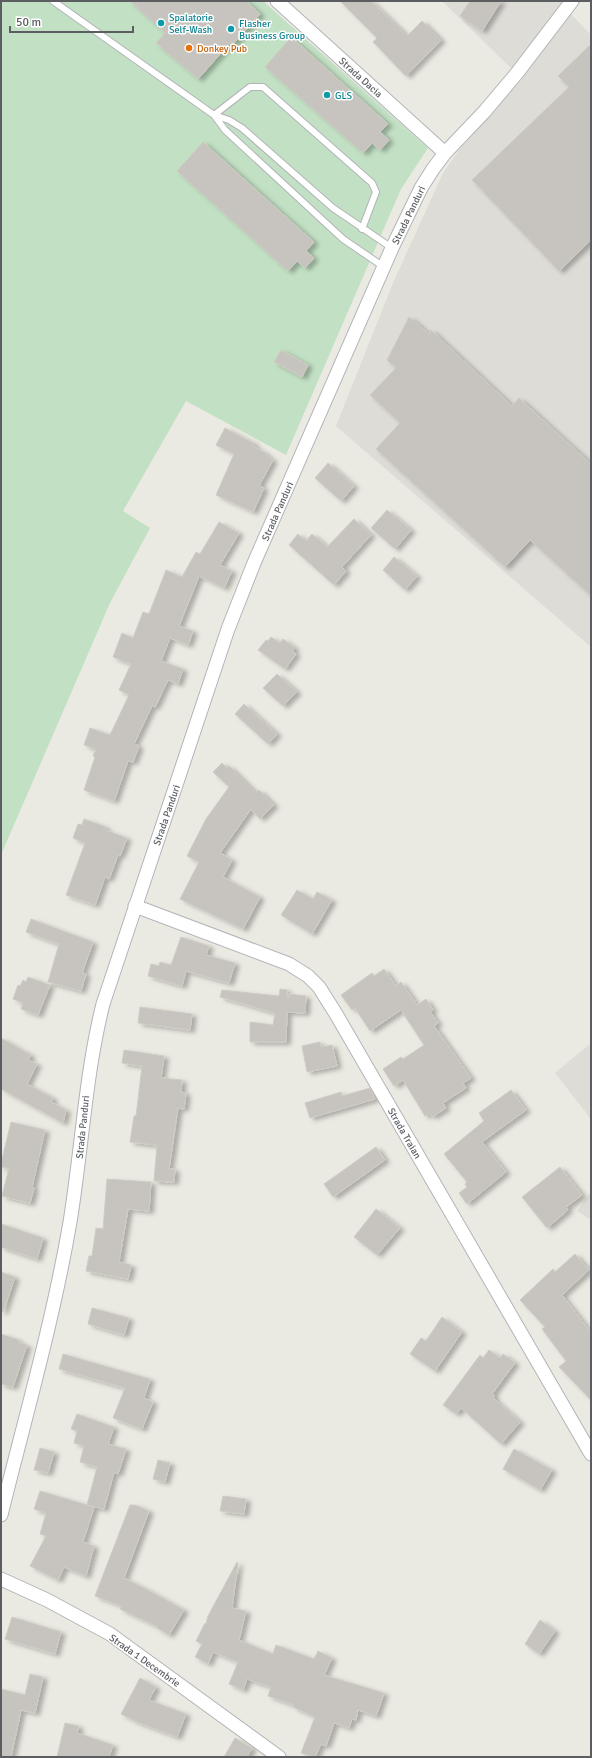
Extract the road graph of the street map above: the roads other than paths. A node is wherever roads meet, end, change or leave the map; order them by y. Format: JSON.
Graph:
{"nodes":[{"id":1,"x":53,"y":1,"type":"edge"},
{"id":2,"x":277,"y":1,"type":"edge"},
{"id":3,"x":572,"y":1,"type":"edge"},
{"id":4,"x":214,"y":115,"type":"junction"},
{"id":5,"x":445,"y":153,"type":"junction"},
{"id":6,"x":362,"y":229,"type":"junction"},
{"id":7,"x":392,"y":248,"type":"junction"},
{"id":8,"x":384,"y":267,"type":"junction"},
{"id":9,"x":135,"y":906,"type":"junction"},
{"id":10,"x":591,"y":1454,"type":"edge"},
{"id":11,"x":1,"y":1514,"type":"edge"},
{"id":12,"x":1,"y":1580,"type":"edge"},
{"id":13,"x":279,"y":1757,"type":"edge"}],
"edges":[{"from":1,"to":4,"type":"lane"},
{"from":2,"to":5,"type":"street","name":"Strada Dacia"},
{"from":3,"to":5,"type":"street","name":"Strada Panduri"},
{"from":4,"to":6,"type":"lane"},
{"from":4,"to":6,"type":"lane"},
{"from":4,"to":8,"type":"lane"},
{"from":5,"to":7,"type":"street","name":"Strada Panduri"},
{"from":6,"to":7,"type":"lane"},
{"from":7,"to":8,"type":"street","name":"Strada Panduri"},
{"from":8,"to":9,"type":"street","name":"Strada Panduri"},
{"from":9,"to":10,"type":"street","name":"Strada Traian"},
{"from":9,"to":11,"type":"street","name":"Strada Panduri"},
{"from":12,"to":13,"type":"street","name":"Strada 1 Decembrie"}]}
